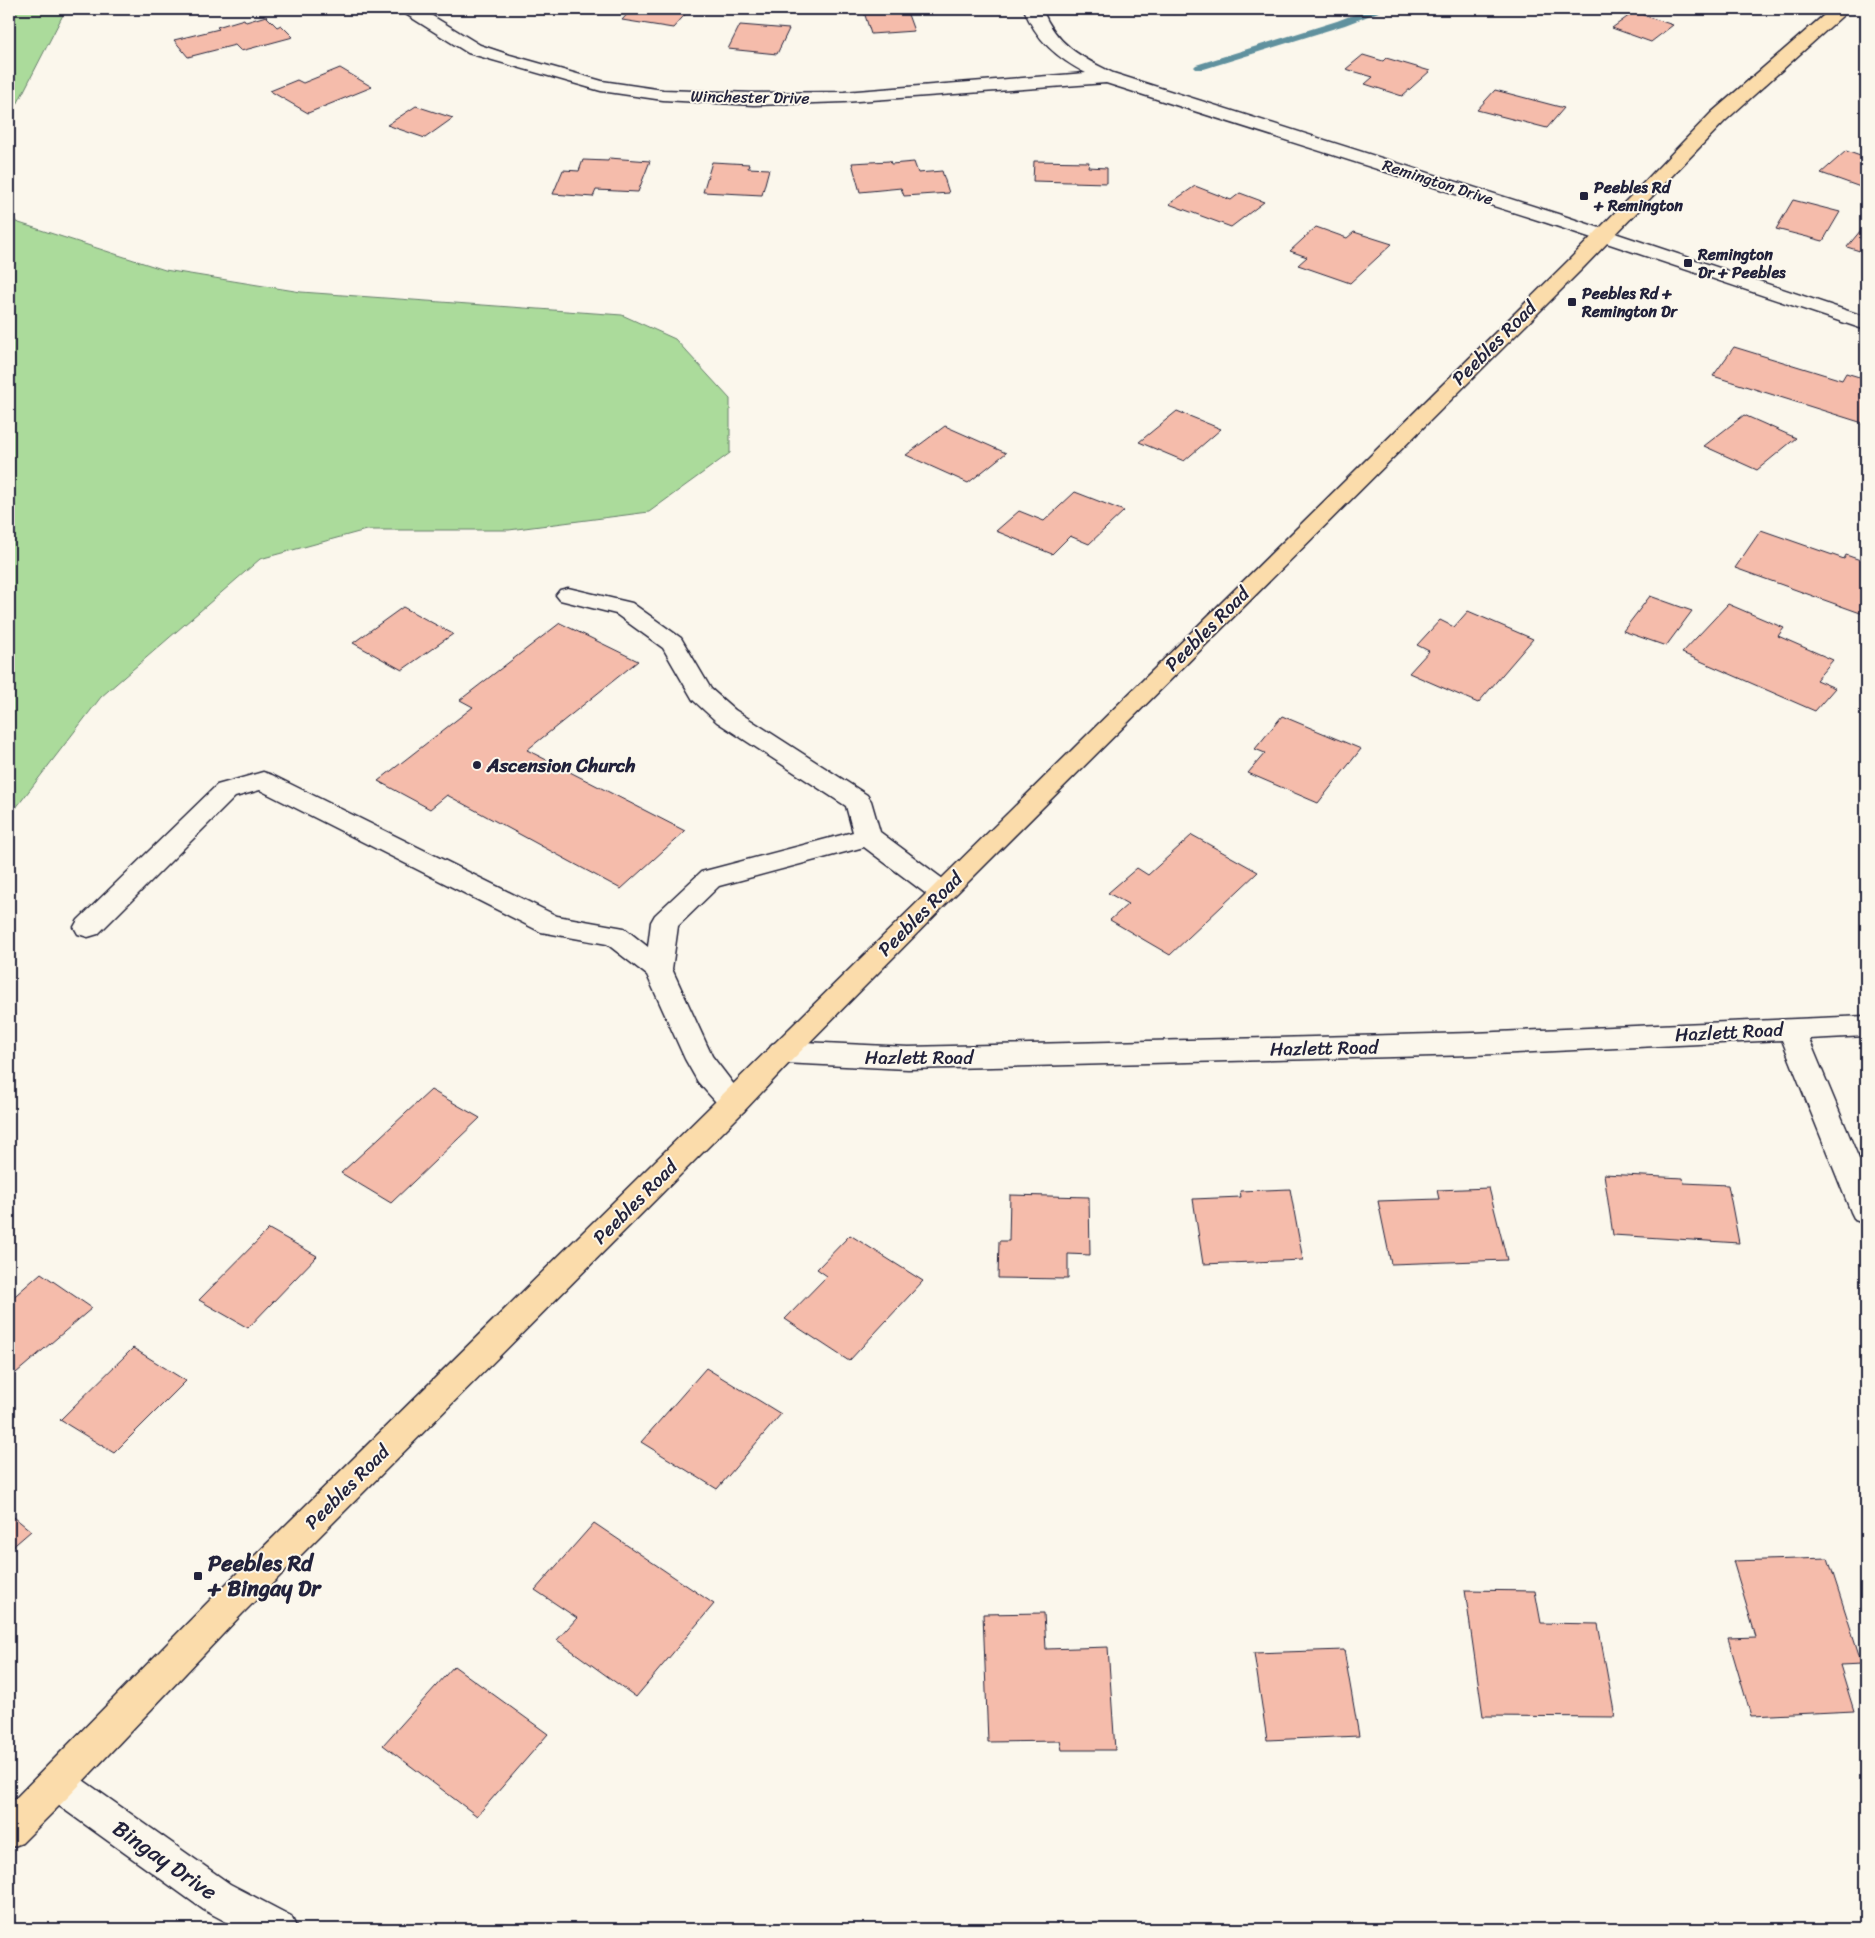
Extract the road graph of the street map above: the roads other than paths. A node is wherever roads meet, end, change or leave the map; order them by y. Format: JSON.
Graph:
{"nodes":[{"id":1,"x":410,"y":9,"type":"edge"},
{"id":2,"x":1033,"y":9,"type":"edge"},
{"id":3,"x":1841,"y":9,"type":"edge"},
{"id":4,"x":1108,"y":77,"type":"junction"},
{"id":5,"x":1603,"y":235,"type":"junction"},
{"id":6,"x":1866,"y":324,"type":"edge"},
{"id":7,"x":568,"y":595,"type":"dead end"},
{"id":8,"x":868,"y":837,"type":"junction"},
{"id":9,"x":942,"y":892,"type":"junction"},
{"id":10,"x":88,"y":927,"type":"dead end"},
{"id":11,"x":658,"y":969,"type":"junction"},
{"id":12,"x":1866,"y":1026,"type":"edge"},
{"id":13,"x":1791,"y":1029,"type":"junction"},
{"id":14,"x":782,"y":1052,"type":"junction"},
{"id":15,"x":734,"y":1103,"type":"junction"},
{"id":16,"x":1866,"y":1212,"type":"edge"},
{"id":17,"x":57,"y":1783,"type":"junction"},
{"id":18,"x":9,"y":1830,"type":"edge"},
{"id":19,"x":278,"y":1929,"type":"edge"}],
"edges":[{"from":1,"to":4,"type":"street","name":"Winchester Drive"},
{"from":2,"to":4,"type":"street","name":"Remington Drive"},
{"from":3,"to":5,"type":"main road","name":"Peebles Road"},
{"from":4,"to":5,"type":"street","name":"Remington Drive"},
{"from":5,"to":6,"type":"street","name":"Remington Drive"},
{"from":5,"to":9,"type":"main road","name":"Peebles Road"},
{"from":7,"to":8,"type":"street"},
{"from":8,"to":9,"type":"street"},
{"from":8,"to":11,"type":"street"},
{"from":9,"to":14,"type":"main road","name":"Peebles Road"},
{"from":10,"to":11,"type":"street"},
{"from":11,"to":15,"type":"street"},
{"from":12,"to":13,"type":"street","name":"Hazlett Road"},
{"from":13,"to":14,"type":"street","name":"Hazlett Road"},
{"from":13,"to":16,"type":"street"},
{"from":14,"to":15,"type":"main road","name":"Peebles Road"},
{"from":15,"to":17,"type":"main road","name":"Peebles Road"},
{"from":17,"to":18,"type":"main road","name":"Peebles Road"},
{"from":17,"to":19,"type":"street","name":"Bingay Drive"}]}
